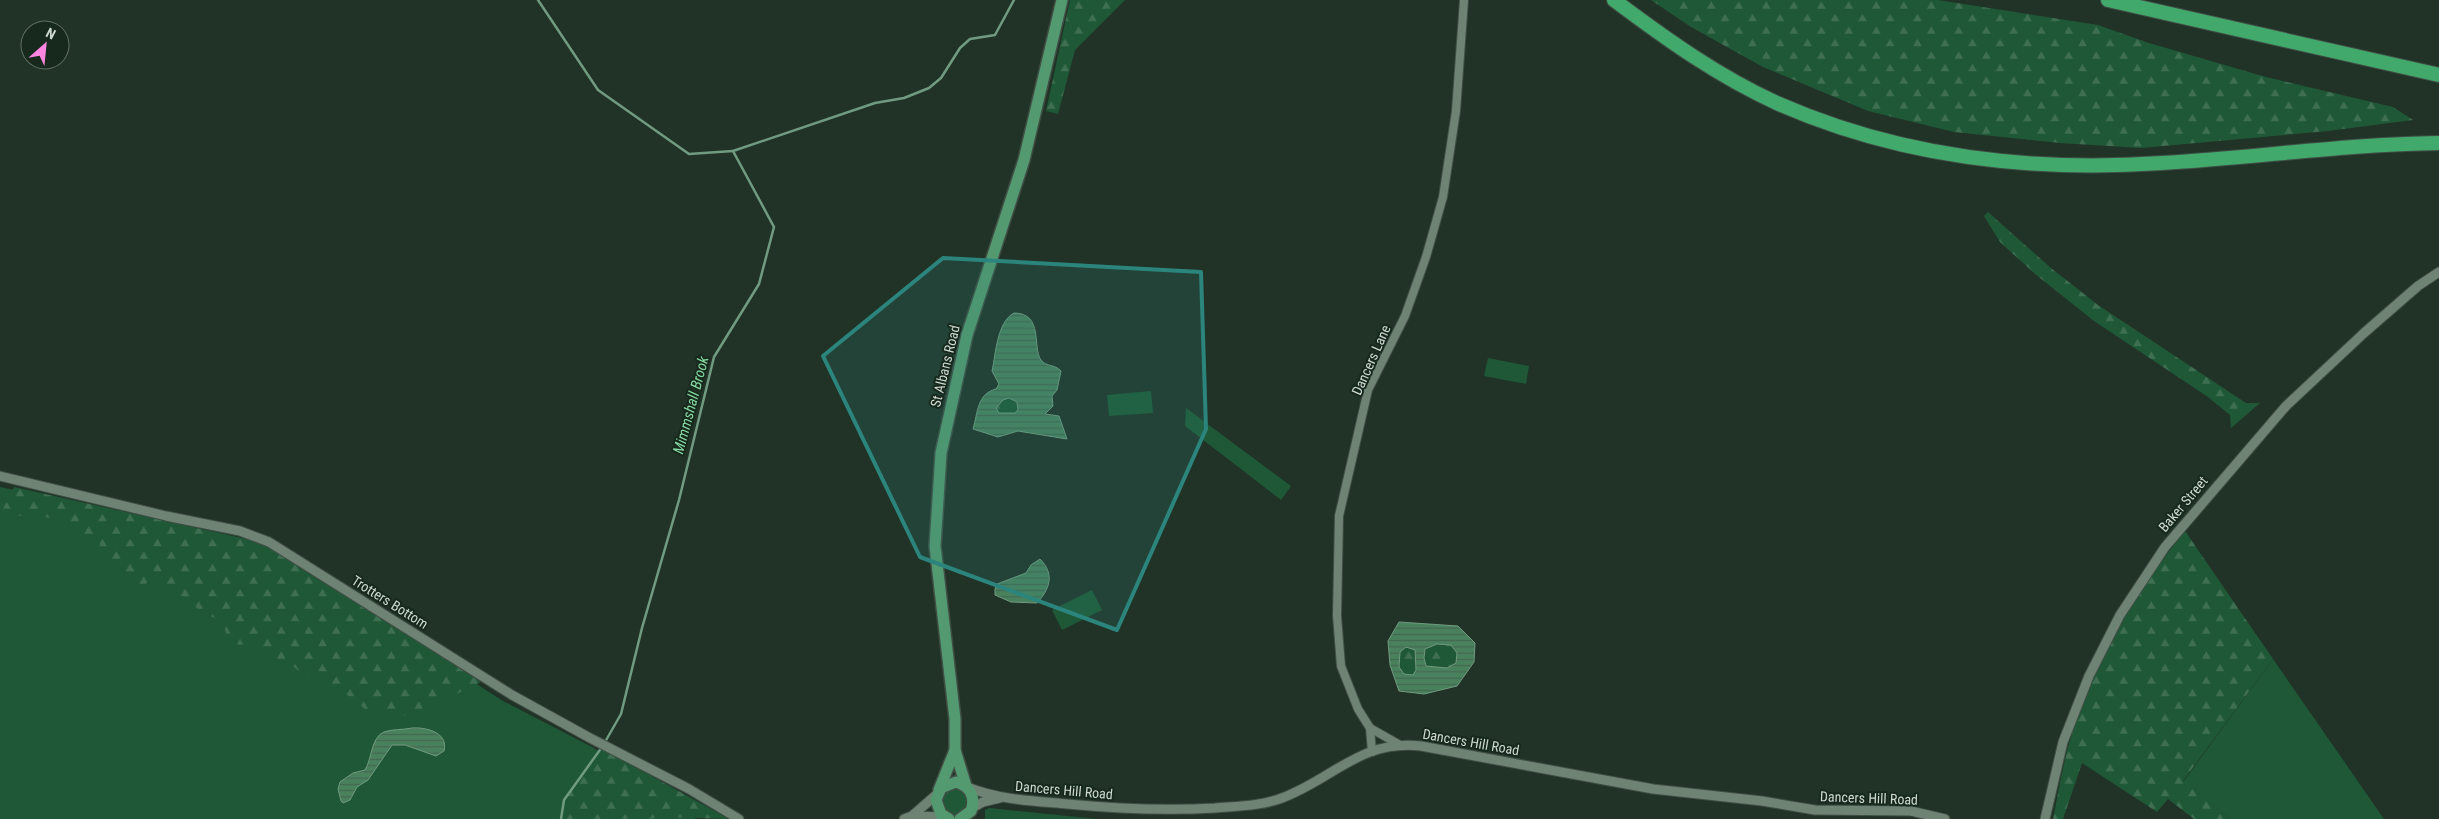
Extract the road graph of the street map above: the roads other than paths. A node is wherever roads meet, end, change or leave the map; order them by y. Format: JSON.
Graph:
{"nodes":[{"id":1,"x":1062,"y":0,"type":"edge"},
{"id":2,"x":1464,"y":0,"type":"edge"},
{"id":3,"x":1614,"y":0,"type":"edge"},
{"id":4,"x":2108,"y":0,"type":"edge"},
{"id":5,"x":2439,"y":75,"type":"edge"},
{"id":6,"x":2439,"y":143,"type":"edge"},
{"id":7,"x":2439,"y":272,"type":"edge"},
{"id":8,"x":0,"y":476,"type":"edge"},
{"id":9,"x":1370,"y":728,"type":"junction"},
{"id":10,"x":1400,"y":744,"type":"junction"},
{"id":11,"x":955,"y":750,"type":"junction"},
{"id":12,"x":1372,"y":752,"type":"junction"},
{"id":13,"x":967,"y":787,"type":"junction"},
{"id":14,"x":937,"y":793,"type":"junction"},
{"id":15,"x":1000,"y":798,"type":"junction"},
{"id":16,"x":971,"y":813,"type":"edge"},
{"id":17,"x":1840,"y":815,"type":"edge"},
{"id":18,"x":908,"y":817,"type":"edge"},
{"id":19,"x":947,"y":818,"type":"edge"},
{"id":20,"x":739,"y":819,"type":"edge"},
{"id":21,"x":960,"y":819,"type":"edge"},
{"id":22,"x":1945,"y":819,"type":"edge"},
{"id":23,"x":2045,"y":819,"type":"edge"}],
"edges":[{"from":1,"to":11,"type":"main road","name":"St Albans Road"},
{"from":2,"to":9,"type":"street","name":"Dancers Lane"},
{"from":3,"to":6,"type":"highway"},
{"from":4,"to":5,"type":"highway"},
{"from":7,"to":23,"type":"street","name":"Baker Street"},
{"from":8,"to":20,"type":"street","name":"Trotters Bottom"},
{"from":9,"to":10,"type":"street"},
{"from":9,"to":12,"type":"street","name":"Dancers Lane"},
{"from":10,"to":12,"type":"street","name":"Dancers Hill Road"},
{"from":10,"to":17,"type":"street","name":"Dancers Hill Road"},
{"from":11,"to":13,"type":"main road","name":"St Albans Road"},
{"from":11,"to":14,"type":"main road","name":"St Albans Road"},
{"from":12,"to":15,"type":"street","name":"Dancers Hill Road"},
{"from":13,"to":14,"type":"main road"},
{"from":13,"to":15,"type":"street","name":"Dancers Hill Road"},
{"from":13,"to":16,"type":"main road","name":"St Albans Road"},
{"from":14,"to":18,"type":"street"},
{"from":14,"to":19,"type":"main road"},
{"from":15,"to":16,"type":"street","name":"Dancers Hill Road"},
{"from":16,"to":21,"type":"main road"},
{"from":17,"to":22,"type":"street","name":"Dancers Hill Road"},
{"from":18,"to":19,"type":"street"}]}
